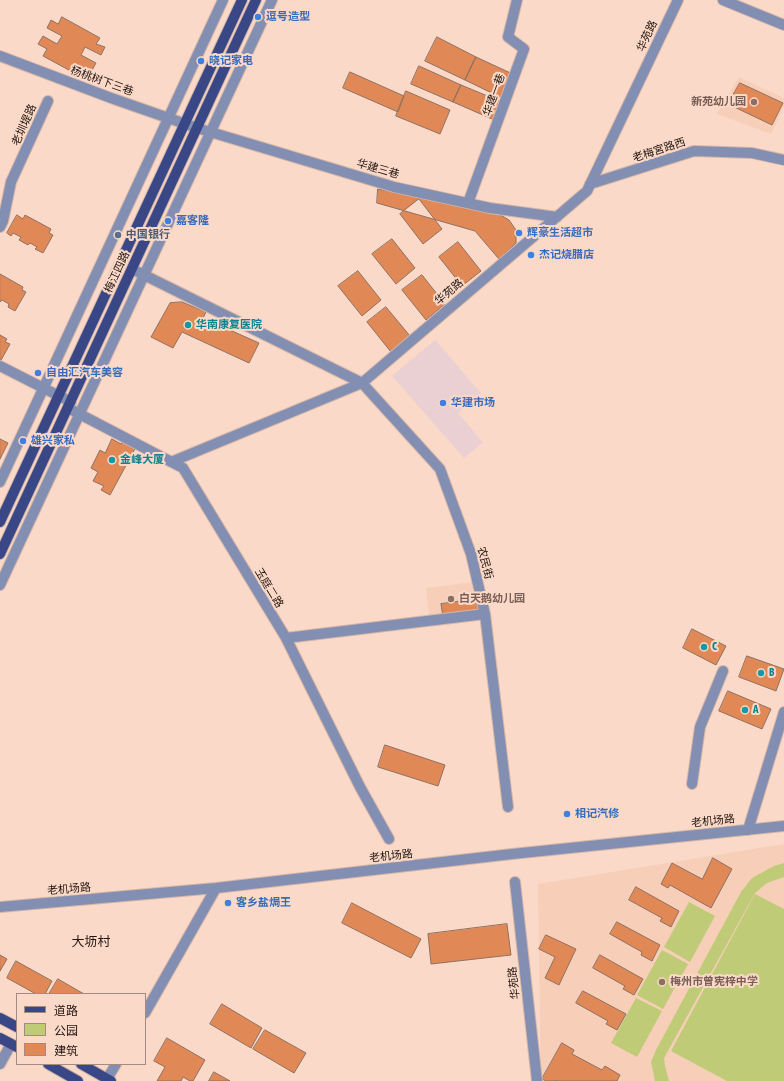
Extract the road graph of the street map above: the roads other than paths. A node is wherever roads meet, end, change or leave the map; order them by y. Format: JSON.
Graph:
{"nodes":[{"id":1,"x":223,"y":0,"type":"edge"},
{"id":2,"x":242,"y":0,"type":"edge"},
{"id":3,"x":256,"y":0,"type":"edge"},
{"id":4,"x":272,"y":0,"type":"edge"},
{"id":5,"x":517,"y":0,"type":"edge"},
{"id":6,"x":678,"y":0,"type":"edge"},
{"id":7,"x":723,"y":0,"type":"edge"},
{"id":8,"x":784,"y":26,"type":"edge"},
{"id":9,"x":0,"y":56,"type":"edge"},
{"id":10,"x":48,"y":101,"type":"dead end"},
{"id":11,"x":197,"y":128,"type":"junction"},
{"id":12,"x":784,"y":160,"type":"edge"},
{"id":13,"x":590,"y":184,"type":"junction"},
{"id":14,"x":468,"y":203,"type":"junction"},
{"id":15,"x":556,"y":217,"type":"junction"},
{"id":16,"x":0,"y":227,"type":"edge"},
{"id":17,"x":132,"y":269,"type":"junction"},
{"id":18,"x":0,"y":366,"type":"edge"},
{"id":19,"x":362,"y":383,"type":"junction"},
{"id":20,"x":69,"y":405,"type":"junction"},
{"id":21,"x":171,"y":462,"type":"junction"},
{"id":22,"x":0,"y":482,"type":"edge"},
{"id":23,"x":0,"y":522,"type":"edge"},
{"id":24,"x":0,"y":554,"type":"edge"},
{"id":25,"x":0,"y":585,"type":"edge"},
{"id":26,"x":485,"y":614,"type":"junction"},
{"id":27,"x":286,"y":638,"type":"junction"},
{"id":28,"x":723,"y":671,"type":"dead end"},
{"id":29,"x":784,"y":712,"type":"edge"},
{"id":30,"x":692,"y":784,"type":"dead end"},
{"id":31,"x":508,"y":807,"type":"dead end"},
{"id":32,"x":784,"y":826,"type":"edge"},
{"id":33,"x":748,"y":830,"type":"junction"},
{"id":34,"x":389,"y":839,"type":"dead end"},
{"id":35,"x":515,"y":882,"type":"dead end"},
{"id":36,"x":216,"y":888,"type":"junction"},
{"id":37,"x":0,"y":907,"type":"edge"},
{"id":38,"x":146,"y":1011,"type":"edge"},
{"id":39,"x":0,"y":1018,"type":"edge"},
{"id":40,"x":16,"y":1026,"type":"edge"},
{"id":41,"x":0,"y":1038,"type":"edge"},
{"id":42,"x":14,"y":1045,"type":"edge"},
{"id":43,"x":0,"y":1064,"type":"edge"},
{"id":44,"x":50,"y":1065,"type":"edge"},
{"id":45,"x":83,"y":1065,"type":"edge"},
{"id":46,"x":116,"y":1065,"type":"edge"},
{"id":47,"x":109,"y":1080,"type":"edge"},
{"id":48,"x":78,"y":1081,"type":"edge"},
{"id":49,"x":537,"y":1081,"type":"edge"}],
"edges":[{"from":1,"to":22,"type":"street"},
{"from":2,"to":23,"type":"main road","name":"梅江四路"},
{"from":3,"to":11,"type":"main road","name":"梅江四路"},
{"from":4,"to":25,"type":"street"},
{"from":5,"to":14,"type":"street","name":"华建一巷"},
{"from":6,"to":13,"type":"street","name":"华苑路"},
{"from":7,"to":8,"type":"street"},
{"from":9,"to":11,"type":"street","name":"杨桃树下三巷"},
{"from":10,"to":16,"type":"street","name":"老圳堤路"},
{"from":11,"to":14,"type":"street","name":"华建三巷"},
{"from":11,"to":17,"type":"main road","name":"梅江四路"},
{"from":12,"to":13,"type":"street","name":"老梅宮路西"},
{"from":13,"to":15,"type":"street","name":"华苑路"},
{"from":14,"to":15,"type":"street","name":"华建三巷"},
{"from":15,"to":19,"type":"street","name":"华苑路"},
{"from":17,"to":19,"type":"street"},
{"from":17,"to":20,"type":"main road","name":"梅江四路"},
{"from":18,"to":20,"type":"street","name":"玉庭二路"},
{"from":19,"to":21,"type":"street","name":"华苑路"},
{"from":19,"to":26,"type":"street","name":"农民街"},
{"from":20,"to":21,"type":"street","name":"玉庭二路"},
{"from":20,"to":24,"type":"main road","name":"梅江四路"},
{"from":21,"to":27,"type":"street","name":"玉庭二路"},
{"from":26,"to":27,"type":"street"},
{"from":26,"to":31,"type":"street","name":"农民街"},
{"from":27,"to":34,"type":"street","name":"玉庭二路"},
{"from":28,"to":30,"type":"street"},
{"from":29,"to":33,"type":"street"},
{"from":32,"to":33,"type":"street","name":"老机场路"},
{"from":33,"to":36,"type":"street","name":"老机场路"},
{"from":35,"to":49,"type":"street","name":"华苑路"},
{"from":36,"to":37,"type":"street","name":"老机场路"},
{"from":36,"to":38,"type":"street"},
{"from":39,"to":40,"type":"main road"},
{"from":41,"to":42,"type":"main road"},
{"from":42,"to":43,"type":"street"},
{"from":44,"to":48,"type":"main road"},
{"from":45,"to":47,"type":"main road"},
{"from":46,"to":47,"type":"street"}]}
